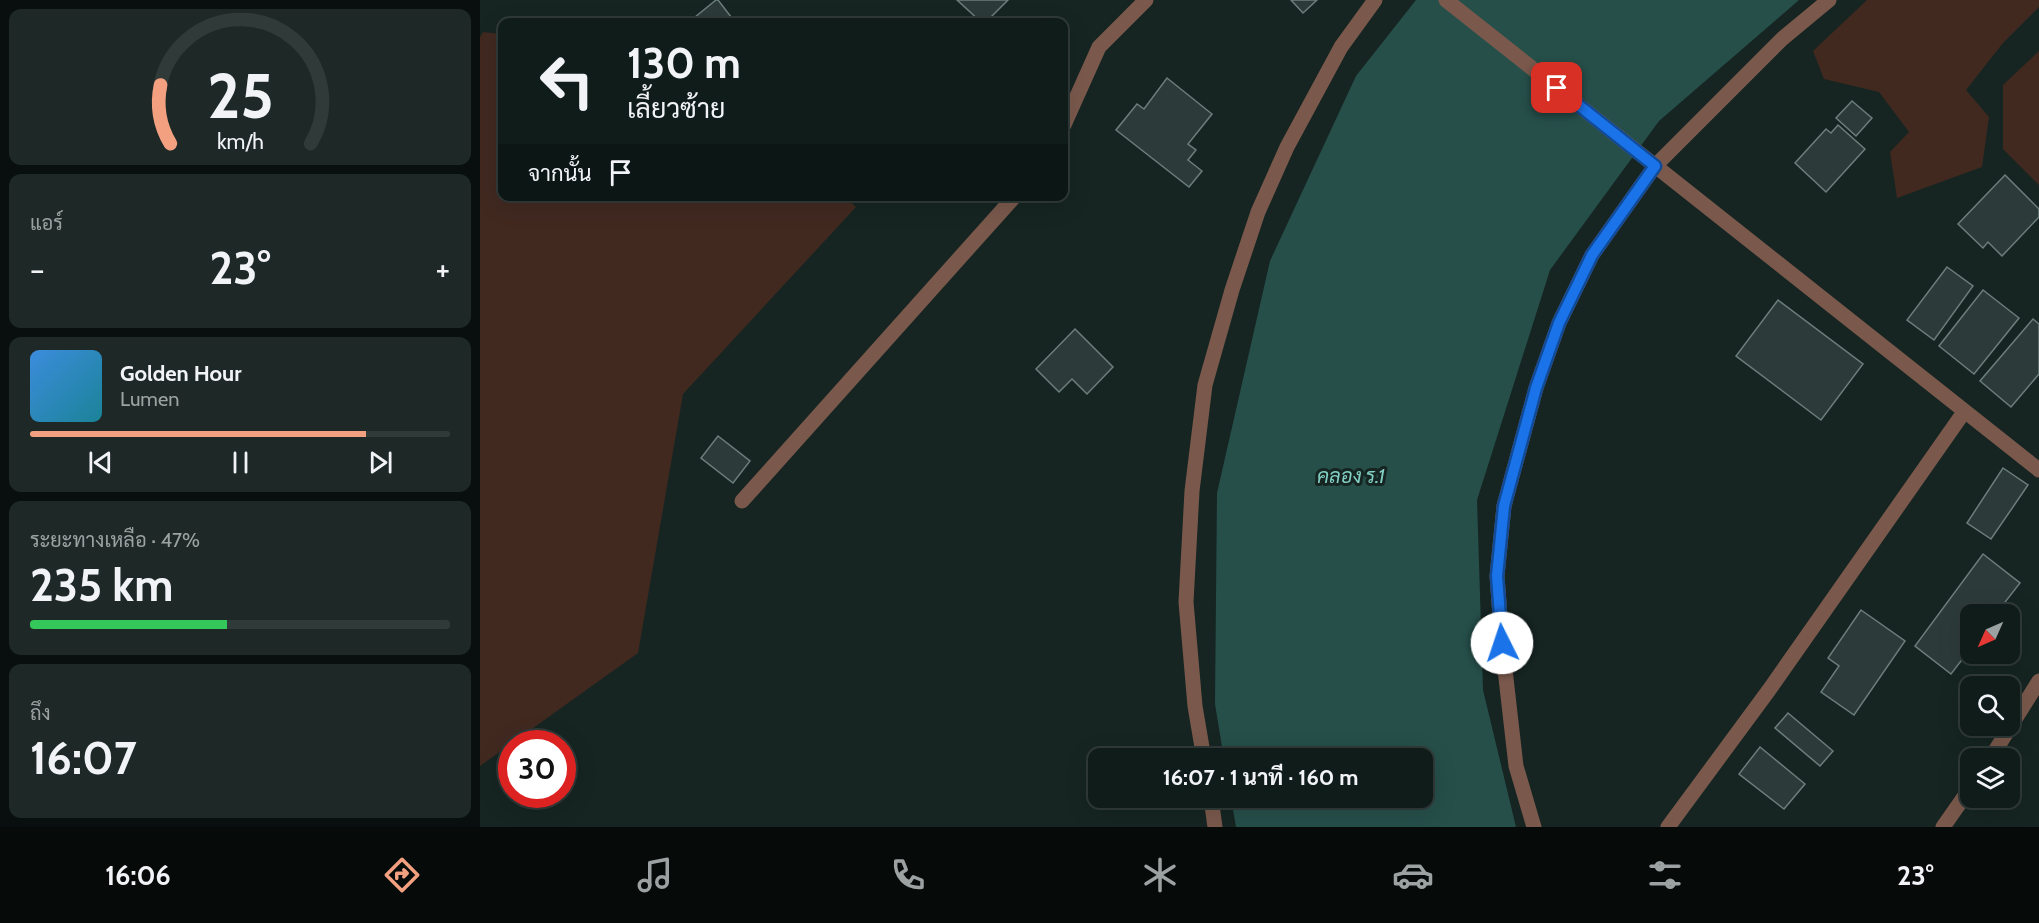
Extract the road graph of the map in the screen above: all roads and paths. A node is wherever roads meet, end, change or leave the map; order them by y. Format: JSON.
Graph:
{"nodes":[{"id":1,"x":1146,"y":0,"type":"edge"},
{"id":2,"x":1375,"y":0,"type":"edge"},
{"id":3,"x":1446,"y":0,"type":"edge"},
{"id":4,"x":1829,"y":0,"type":"edge"},
{"id":5,"x":1068,"y":116,"type":"edge"},
{"id":6,"x":1655,"y":166,"type":"junction"},
{"id":7,"x":1011,"y":201,"type":"edge"},
{"id":8,"x":1964,"y":412,"type":"junction"},
{"id":9,"x":2039,"y":470,"type":"edge"},
{"id":10,"x":742,"y":501,"type":"dead end"},
{"id":11,"x":2039,"y":681,"type":"edge"},
{"id":12,"x":1202,"y":748,"type":"edge"},
{"id":13,"x":1997,"y":748,"type":"edge"},
{"id":14,"x":1960,"y":803,"type":"edge"},
{"id":15,"x":1212,"y":808,"type":"edge"},
{"id":16,"x":1215,"y":827,"type":"edge"},
{"id":17,"x":1534,"y":827,"type":"edge"},
{"id":18,"x":1668,"y":827,"type":"edge"},
{"id":19,"x":1943,"y":827,"type":"edge"}],
"edges":[{"from":1,"to":5,"type":"street"},
{"from":2,"to":12,"type":"street"},
{"from":3,"to":6,"type":"street"},
{"from":4,"to":6,"type":"street"},
{"from":6,"to":8,"type":"street"},
{"from":6,"to":17,"type":"street"},
{"from":7,"to":10,"type":"street"},
{"from":8,"to":9,"type":"street"},
{"from":8,"to":18,"type":"street"},
{"from":11,"to":13,"type":"street"},
{"from":14,"to":19,"type":"street"},
{"from":15,"to":16,"type":"street"}]}
